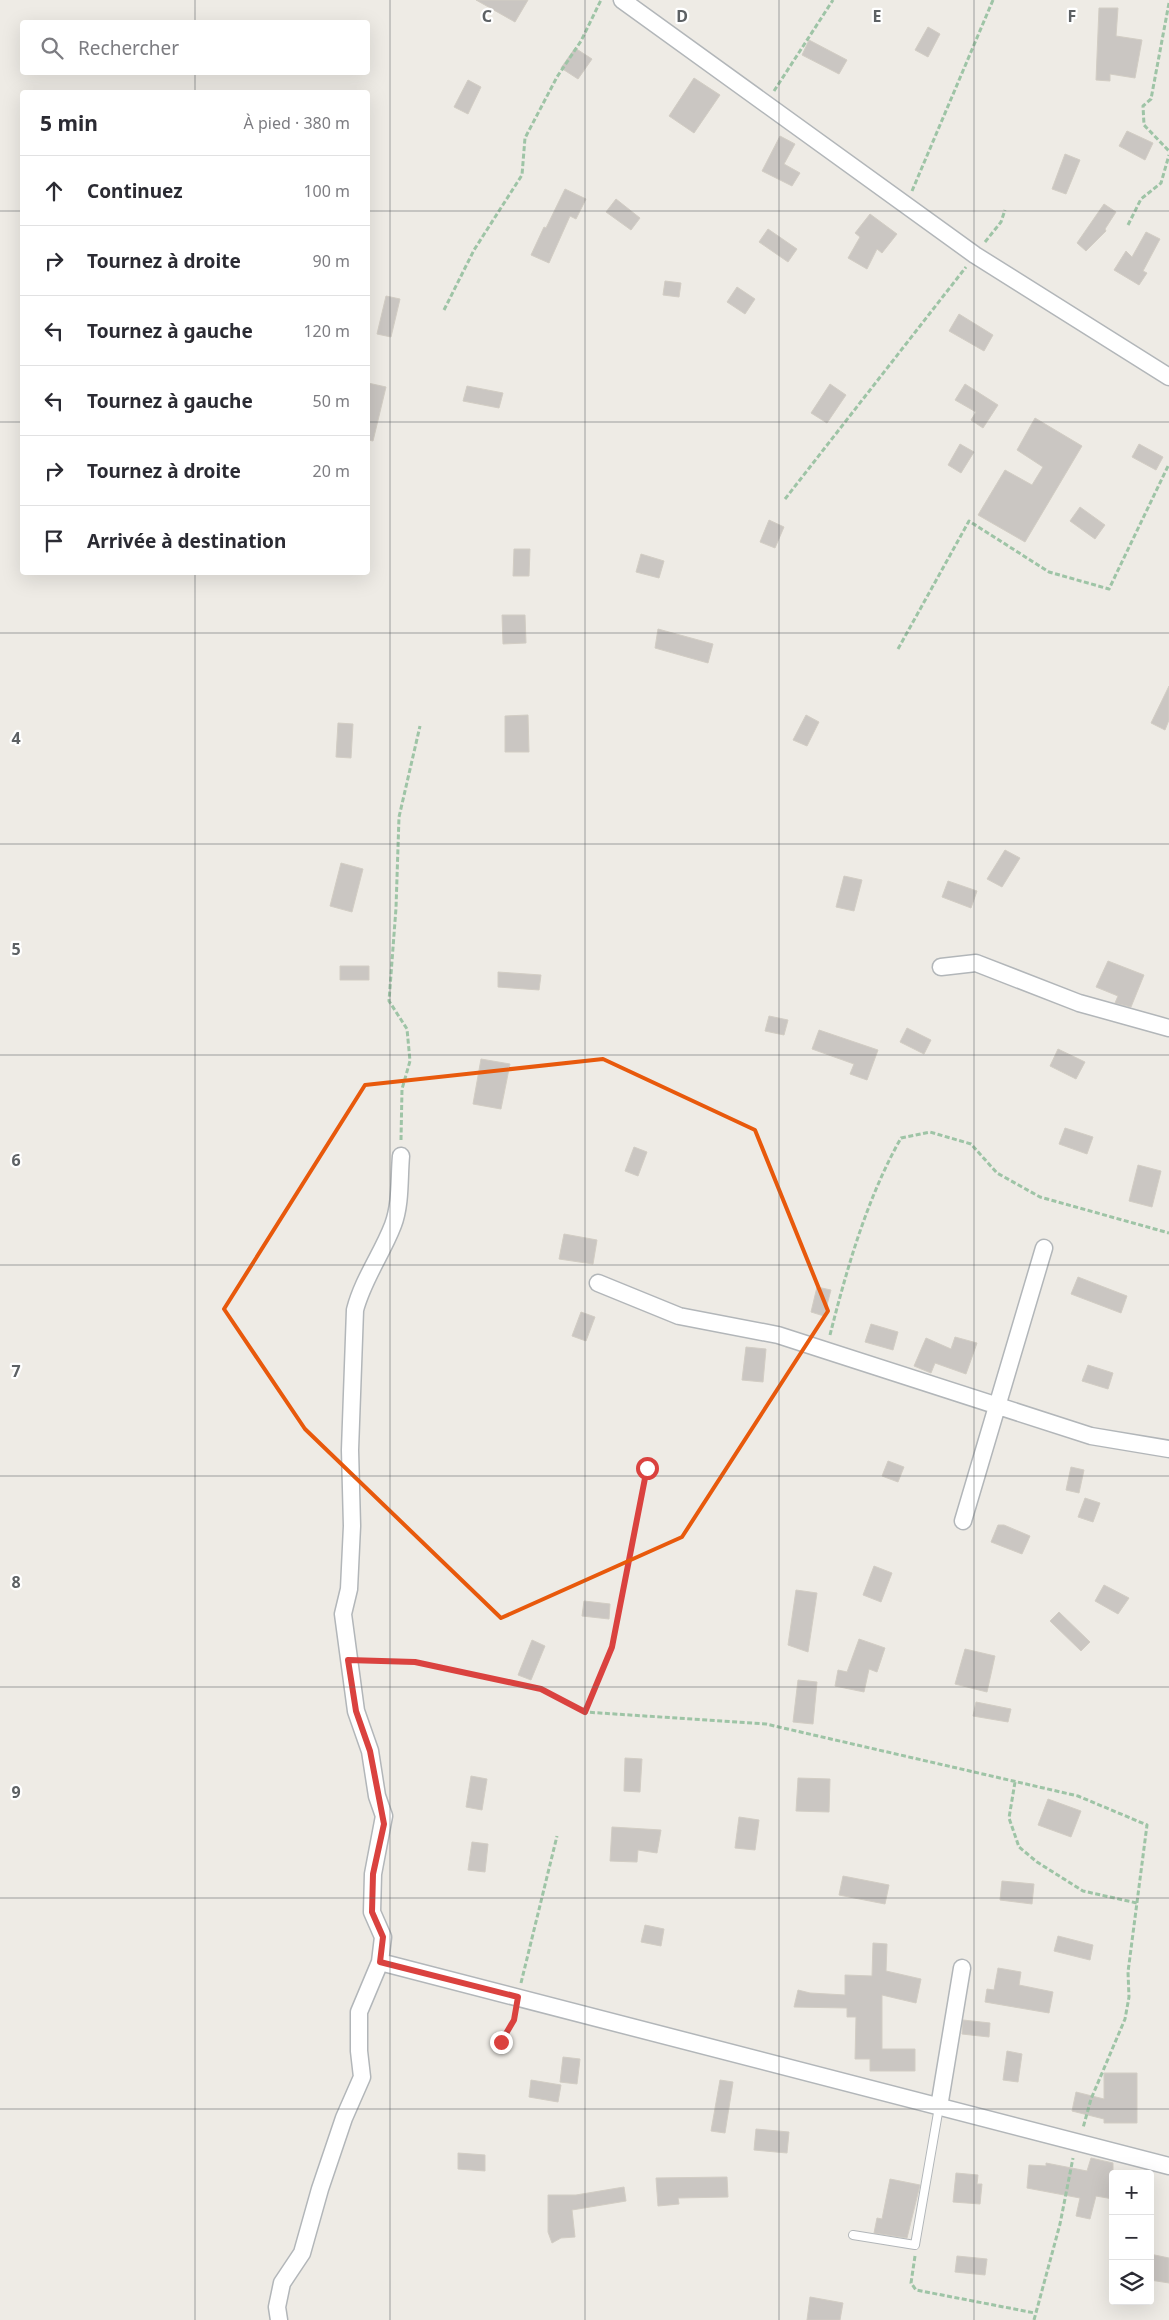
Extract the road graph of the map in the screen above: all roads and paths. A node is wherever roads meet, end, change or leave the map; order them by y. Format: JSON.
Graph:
{"nodes":[{"id":1,"x":601,"y":0,"type":"edge"},
{"id":2,"x":622,"y":0,"type":"edge"},
{"id":3,"x":833,"y":0,"type":"edge"},
{"id":4,"x":993,"y":0,"type":"edge"},
{"id":5,"x":1169,"y":3,"type":"edge"},
{"id":6,"x":766,"y":104,"type":"junction"},
{"id":7,"x":1169,"y":153,"type":"edge"},
{"id":8,"x":906,"y":206,"type":"junction"},
{"id":9,"x":1005,"y":210,"type":"dead end"},
{"id":10,"x":1128,"y":225,"type":"dead end"},
{"id":11,"x":975,"y":256,"type":"junction"},
{"id":12,"x":444,"y":310,"type":"dead end"},
{"id":13,"x":1169,"y":378,"type":"edge"},
{"id":14,"x":1169,"y":464,"type":"edge"},
{"id":15,"x":785,"y":499,"type":"dead end"},
{"id":16,"x":898,"y":649,"type":"dead end"},
{"id":17,"x":420,"y":726,"type":"dead end"},
{"id":18,"x":941,"y":967,"type":"dead end"},
{"id":19,"x":1169,"y":1028,"type":"edge"},
{"id":20,"x":401,"y":1156,"type":"joint"},
{"id":21,"x":1169,"y":1233,"type":"edge"},
{"id":22,"x":1044,"y":1248,"type":"dead end"},
{"id":23,"x":598,"y":1283,"type":"dead end"},
{"id":24,"x":827,"y":1350,"type":"junction"},
{"id":25,"x":997,"y":1405,"type":"junction"},
{"id":26,"x":1169,"y":1449,"type":"edge"},
{"id":27,"x":647,"y":1468,"type":"dead end"},
{"id":28,"x":963,"y":1521,"type":"dead end"},
{"id":29,"x":348,"y":1660,"type":"junction"},
{"id":30,"x":585,"y":1712,"type":"junction"},
{"id":31,"x":1015,"y":1782,"type":"junction"},
{"id":32,"x":557,"y":1836,"type":"dead end"},
{"id":33,"x":1137,"y":1903,"type":"junction"},
{"id":34,"x":380,"y":1962,"type":"junction"},
{"id":35,"x":962,"y":1968,"type":"dead end"},
{"id":36,"x":518,"y":1997,"type":"junction"},
{"id":37,"x":501,"y":2042,"type":"dead end"},
{"id":38,"x":939,"y":2106,"type":"junction"},
{"id":39,"x":1078,"y":2142,"type":"junction"},
{"id":40,"x":1169,"y":2166,"type":"edge"},
{"id":41,"x":853,"y":2235,"type":"dead end"},
{"id":42,"x":916,"y":2246,"type":"junction"},
{"id":43,"x":1035,"y":2313,"type":"junction"},
{"id":44,"x":279,"y":2320,"type":"edge"},
{"id":45,"x":1034,"y":2320,"type":"edge"}],
"edges":[{"from":1,"to":12,"type":"path"},
{"from":2,"to":6,"type":"street"},
{"from":3,"to":6,"type":"path"},
{"from":4,"to":8,"type":"path"},
{"from":5,"to":7,"type":"path"},
{"from":6,"to":8,"type":"street"},
{"from":7,"to":10,"type":"path"},
{"from":8,"to":11,"type":"street"},
{"from":9,"to":11,"type":"path"},
{"from":11,"to":13,"type":"street"},
{"from":11,"to":15,"type":"path"},
{"from":14,"to":16,"type":"path"},
{"from":17,"to":20,"type":"path"},
{"from":18,"to":19,"type":"street"},
{"from":20,"to":29,"type":"street"},
{"from":21,"to":24,"type":"path"},
{"from":22,"to":25,"type":"street"},
{"from":23,"to":24,"type":"street"},
{"from":24,"to":25,"type":"street"},
{"from":25,"to":26,"type":"street"},
{"from":25,"to":28,"type":"street"},
{"from":27,"to":30,"type":"path"},
{"from":29,"to":30,"type":"path"},
{"from":29,"to":34,"type":"street"},
{"from":30,"to":31,"type":"path"},
{"from":31,"to":33,"type":"path"},
{"from":31,"to":33,"type":"path"},
{"from":32,"to":36,"type":"path"},
{"from":33,"to":39,"type":"path"},
{"from":34,"to":36,"type":"street"},
{"from":34,"to":44,"type":"street"},
{"from":35,"to":38,"type":"street"},
{"from":36,"to":37,"type":"path"},
{"from":36,"to":38,"type":"street"},
{"from":38,"to":39,"type":"street"},
{"from":38,"to":42,"type":"lane"},
{"from":39,"to":40,"type":"street"},
{"from":39,"to":43,"type":"path"},
{"from":41,"to":42,"type":"lane"},
{"from":42,"to":43,"type":"path"},
{"from":43,"to":45,"type":"path"}]}
